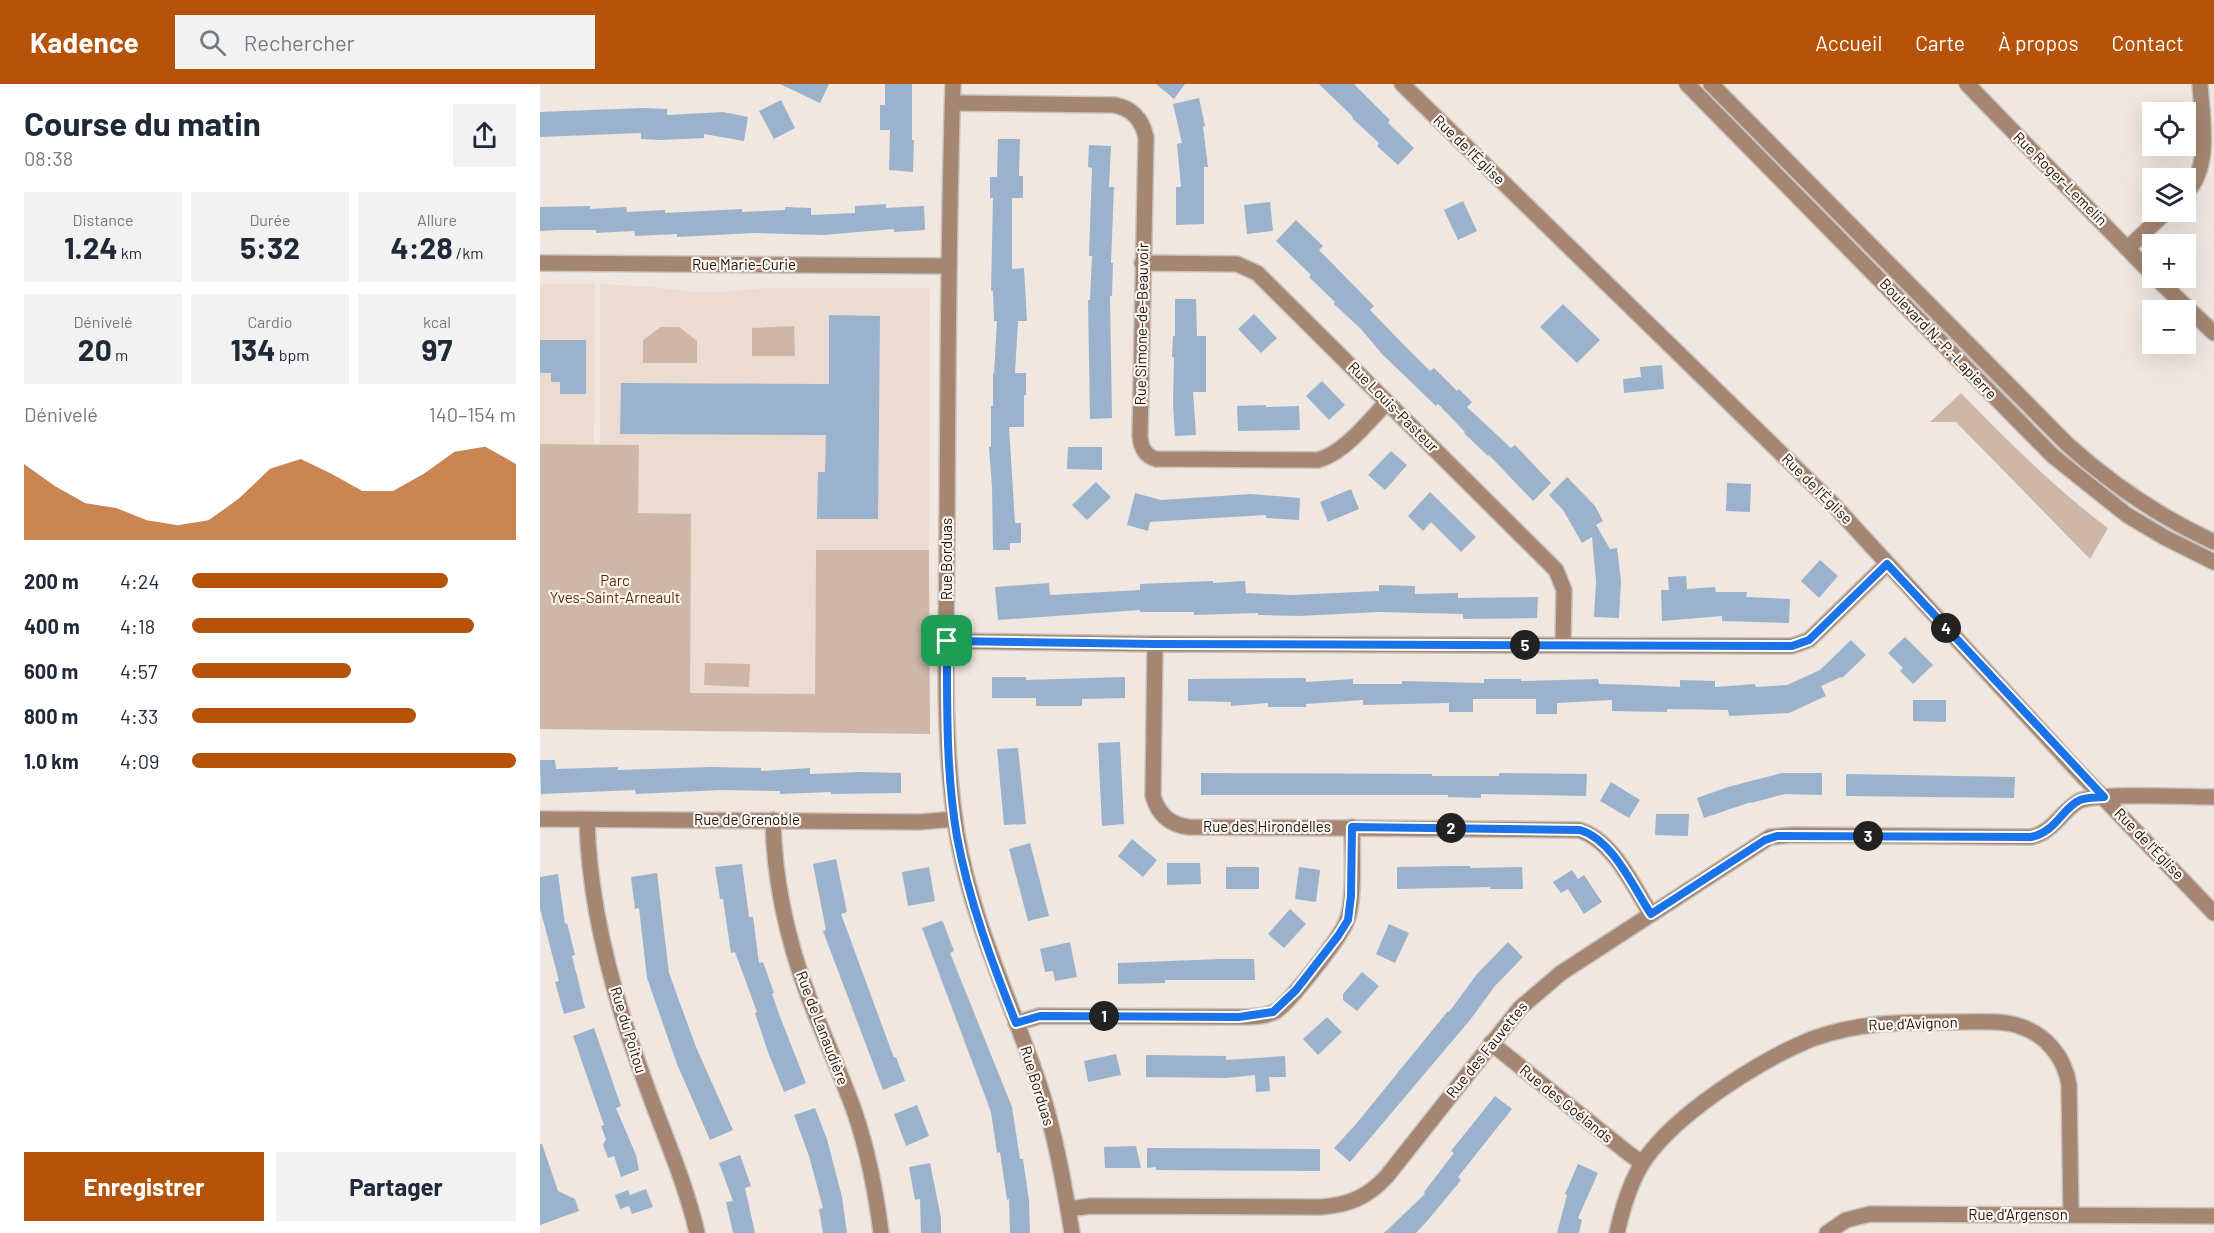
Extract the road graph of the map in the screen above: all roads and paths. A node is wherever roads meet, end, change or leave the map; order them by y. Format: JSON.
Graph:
{"nodes":[{"id":1,"x":953,"y":84,"type":"edge"},
{"id":2,"x":1402,"y":84,"type":"edge"},
{"id":3,"x":1687,"y":84,"type":"edge"},
{"id":4,"x":1711,"y":84,"type":"edge"},
{"id":5,"x":1967,"y":84,"type":"edge"},
{"id":6,"x":2200,"y":84,"type":"edge"},
{"id":7,"x":953,"y":103,"type":"junction"},
{"id":8,"x":2196,"y":179,"type":"edge"},
{"id":9,"x":2155,"y":222,"type":"edge"},
{"id":10,"x":2128,"y":248,"type":"junction"},
{"id":11,"x":1142,"y":262,"type":"junction"},
{"id":12,"x":540,"y":263,"type":"edge"},
{"id":13,"x":2142,"y":263,"type":"edge"},
{"id":14,"x":949,"y":266,"type":"junction"},
{"id":15,"x":2167,"y":288,"type":"edge"},
{"id":16,"x":2214,"y":333,"type":"edge"},
{"id":17,"x":1387,"y":402,"type":"junction"},
{"id":18,"x":2214,"y":542,"type":"edge"},
{"id":19,"x":2214,"y":562,"type":"edge"},
{"id":20,"x":1887,"y":564,"type":"junction"},
{"id":21,"x":947,"y":641,"type":"junction"},
{"id":22,"x":1155,"y":644,"type":"junction"},
{"id":23,"x":1563,"y":645,"type":"junction"},
{"id":24,"x":2104,"y":797,"type":"junction"},
{"id":25,"x":2214,"y":797,"type":"edge"},
{"id":26,"x":540,"y":819,"type":"edge"},
{"id":27,"x":955,"y":819,"type":"junction"},
{"id":28,"x":587,"y":820,"type":"junction"},
{"id":29,"x":773,"y":820,"type":"junction"},
{"id":30,"x":1352,"y":827,"type":"junction"},
{"id":31,"x":2214,"y":913,"type":"edge"},
{"id":32,"x":1651,"y":914,"type":"junction"},
{"id":33,"x":1016,"y":1023,"type":"junction"},
{"id":34,"x":1491,"y":1043,"type":"junction"},
{"id":35,"x":1642,"y":1163,"type":"junction"},
{"id":36,"x":1068,"y":1209,"type":"junction"},
{"id":37,"x":2071,"y":1215,"type":"junction"},
{"id":38,"x":2214,"y":1216,"type":"edge"},
{"id":39,"x":697,"y":1233,"type":"edge"},
{"id":40,"x":882,"y":1233,"type":"edge"},
{"id":41,"x":1072,"y":1233,"type":"edge"},
{"id":42,"x":1617,"y":1233,"type":"edge"},
{"id":43,"x":1827,"y":1233,"type":"edge"}],
"edges":[{"from":1,"to":7,"type":"street","name":"Rue Borduas"},
{"from":2,"to":20,"type":"street","name":"Rue de l'Église"},
{"from":3,"to":19,"type":"street","name":"Boulevard N.-P.-Lapierre"},
{"from":4,"to":18,"type":"street","name":"Boulevard N.-P.-Lapierre"},
{"from":5,"to":10,"type":"street","name":"Rue Roger-Lemelin"},
{"from":6,"to":8,"type":"street"},
{"from":7,"to":11,"type":"street","name":"Rue Simone-de-Beauvoir"},
{"from":7,"to":14,"type":"street","name":"Rue Borduas"},
{"from":9,"to":10,"type":"street"},
{"from":10,"to":13,"type":"street","name":"Rue Roger-Lemelin"},
{"from":11,"to":17,"type":"street","name":"Rue Louis-Pasteur"},
{"from":11,"to":17,"type":"street","name":"Rue Simone-de-Beauvoir"},
{"from":12,"to":14,"type":"street","name":"Rue Marie-Curie"},
{"from":14,"to":21,"type":"street","name":"Rue Borduas"},
{"from":15,"to":16,"type":"street"},
{"from":17,"to":23,"type":"street","name":"Rue Louis-Pasteur"},
{"from":20,"to":23,"type":"street"},
{"from":20,"to":24,"type":"street","name":"Rue de l'Église"},
{"from":21,"to":22,"type":"street"},
{"from":21,"to":27,"type":"street","name":"Rue Borduas"},
{"from":22,"to":23,"type":"street"},
{"from":22,"to":30,"type":"street","name":"Rue des Hirondelles"},
{"from":24,"to":25,"type":"street","name":"Rue des Fauvettes"},
{"from":24,"to":31,"type":"street","name":"Rue de l'Église"},
{"from":24,"to":32,"type":"street","name":"Rue des Fauvettes"},
{"from":26,"to":28,"type":"street","name":"Rue de Grenoble"},
{"from":27,"to":29,"type":"street","name":"Rue de Grenoble"},
{"from":27,"to":33,"type":"street","name":"Rue Borduas"},
{"from":28,"to":29,"type":"street","name":"Rue de Grenoble"},
{"from":28,"to":39,"type":"street","name":"Rue du Poitou"},
{"from":29,"to":40,"type":"street","name":"Rue de Lanaudière"},
{"from":30,"to":32,"type":"street","name":"Rue des Hirondelles"},
{"from":30,"to":33,"type":"street"},
{"from":32,"to":34,"type":"street","name":"Rue des Fauvettes"},
{"from":33,"to":36,"type":"street","name":"Rue Borduas"},
{"from":34,"to":35,"type":"street","name":"Rue des Goélands"},
{"from":34,"to":36,"type":"street","name":"Rue des Fauvettes"},
{"from":35,"to":37,"type":"street","name":"Rue d'Avignon"},
{"from":35,"to":42,"type":"street","name":"Rue d'Avignon"},
{"from":36,"to":41,"type":"street","name":"Rue Borduas"},
{"from":37,"to":38,"type":"street","name":"Rue d'Argenson"},
{"from":37,"to":43,"type":"street","name":"Rue d'Argenson"}]}
